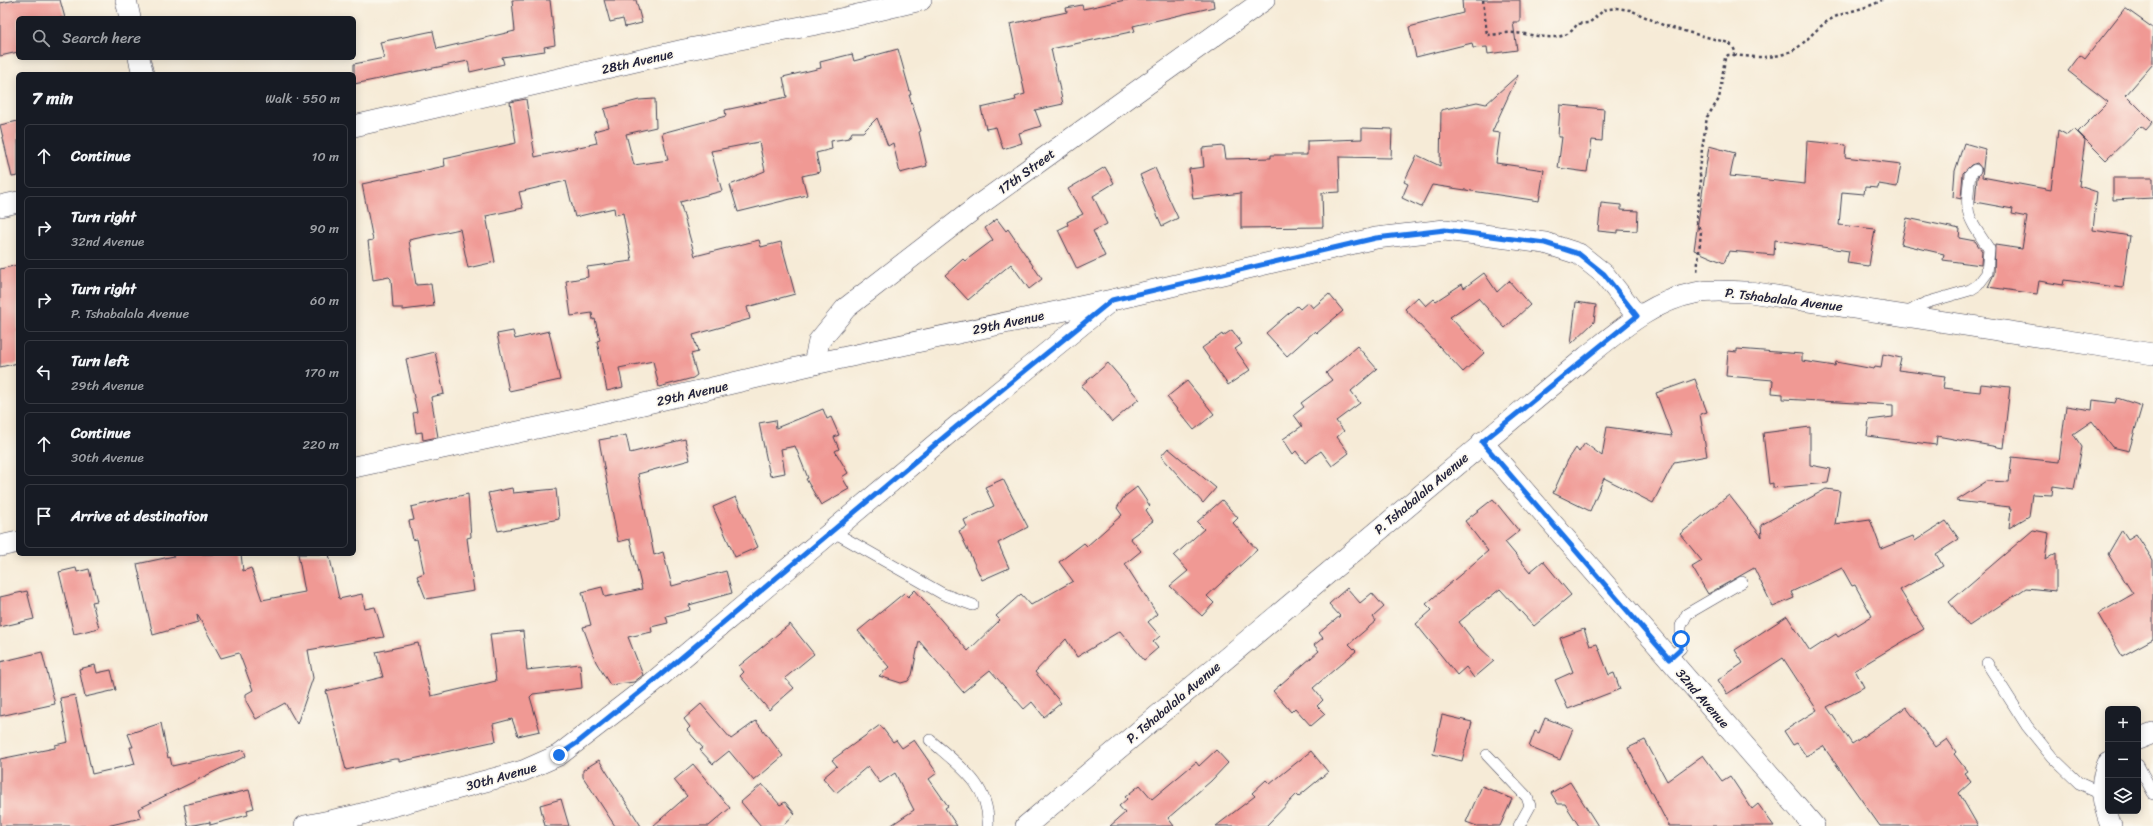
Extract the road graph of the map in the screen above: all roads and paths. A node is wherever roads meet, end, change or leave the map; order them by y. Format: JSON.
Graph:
{"nodes":[{"id":1,"x":126,"y":0,"type":"edge"},
{"id":2,"x":921,"y":0,"type":"edge"},
{"id":3,"x":1264,"y":0,"type":"edge"},
{"id":4,"x":1483,"y":0,"type":"edge"},
{"id":5,"x":1882,"y":0,"type":"edge"},
{"id":6,"x":130,"y":16,"type":"edge"},
{"id":7,"x":1734,"y":55,"type":"junction"},
{"id":8,"x":140,"y":60,"type":"edge"},
{"id":9,"x":142,"y":72,"type":"edge"},
{"id":10,"x":356,"y":126,"type":"edge"},
{"id":11,"x":1975,"y":170,"type":"dead end"},
{"id":12,"x":16,"y":202,"type":"edge"},
{"id":13,"x":0,"y":206,"type":"edge"},
{"id":14,"x":1696,"y":292,"type":"junction"},
{"id":15,"x":1112,"y":300,"type":"junction"},
{"id":16,"x":1904,"y":314,"type":"junction"},
{"id":17,"x":1637,"y":316,"type":"junction"},
{"id":18,"x":2153,"y":353,"type":"edge"},
{"id":19,"x":814,"y":364,"type":"junction"},
{"id":20,"x":1482,"y":442,"type":"junction"},
{"id":21,"x":356,"y":467,"type":"edge"},
{"id":22,"x":832,"y":531,"type":"junction"},
{"id":23,"x":16,"y":542,"type":"edge"},
{"id":24,"x":0,"y":546,"type":"edge"},
{"id":25,"x":1742,"y":582,"type":"dead end"},
{"id":26,"x":973,"y":605,"type":"dead end"},
{"id":27,"x":1669,"y":659,"type":"junction"},
{"id":28,"x":1987,"y":664,"type":"dead end"},
{"id":29,"x":2153,"y":733,"type":"edge"},
{"id":30,"x":2141,"y":739,"type":"edge"},
{"id":31,"x":930,"y":740,"type":"dead end"},
{"id":32,"x":1487,"y":755,"type":"dead end"},
{"id":33,"x":2141,"y":770,"type":"edge"},
{"id":34,"x":2105,"y":771,"type":"edge"},
{"id":35,"x":2153,"y":792,"type":"edge"},
{"id":36,"x":2101,"y":793,"type":"junction"},
{"id":37,"x":360,"y":820,"type":"edge"},
{"id":38,"x":306,"y":826,"type":"edge"},
{"id":39,"x":988,"y":826,"type":"edge"},
{"id":40,"x":1026,"y":826,"type":"edge"},
{"id":41,"x":1519,"y":826,"type":"edge"},
{"id":42,"x":1814,"y":826,"type":"edge"},
{"id":43,"x":2110,"y":826,"type":"edge"}],
"edges":[{"from":1,"to":6,"type":"street"},
{"from":2,"to":10,"type":"street","name":"28th Avenue"},
{"from":3,"to":19,"type":"street","name":"17th Street"},
{"from":4,"to":7,"type":"path"},
{"from":5,"to":7,"type":"path"},
{"from":7,"to":14,"type":"path"},
{"from":8,"to":9,"type":"street"},
{"from":11,"to":16,"type":"lane"},
{"from":12,"to":13,"type":"street"},
{"from":14,"to":16,"type":"street","name":"P. Tshabalala Avenue"},
{"from":14,"to":17,"type":"street","name":"P. Tshabalala Avenue"},
{"from":15,"to":17,"type":"street","name":"29th Avenue"},
{"from":15,"to":19,"type":"street","name":"29th Avenue"},
{"from":15,"to":22,"type":"street","name":"30th Avenue"},
{"from":16,"to":18,"type":"street","name":"P. Tshabalala Avenue"},
{"from":17,"to":20,"type":"street","name":"P. Tshabalala Avenue"},
{"from":19,"to":21,"type":"street","name":"29th Avenue"},
{"from":20,"to":27,"type":"street","name":"32nd Avenue"},
{"from":20,"to":40,"type":"street","name":"P. Tshabalala Avenue"},
{"from":22,"to":26,"type":"lane"},
{"from":22,"to":37,"type":"street","name":"30th Avenue"},
{"from":23,"to":24,"type":"street"},
{"from":25,"to":27,"type":"lane"},
{"from":27,"to":42,"type":"street","name":"32nd Avenue"},
{"from":28,"to":36,"type":"lane"},
{"from":29,"to":30,"type":"street"},
{"from":31,"to":39,"type":"lane"},
{"from":32,"to":41,"type":"lane"},
{"from":33,"to":35,"type":"lane"},
{"from":34,"to":36,"type":"street"},
{"from":36,"to":43,"type":"street"},
{"from":37,"to":38,"type":"street","name":"30th Avenue"}]}
